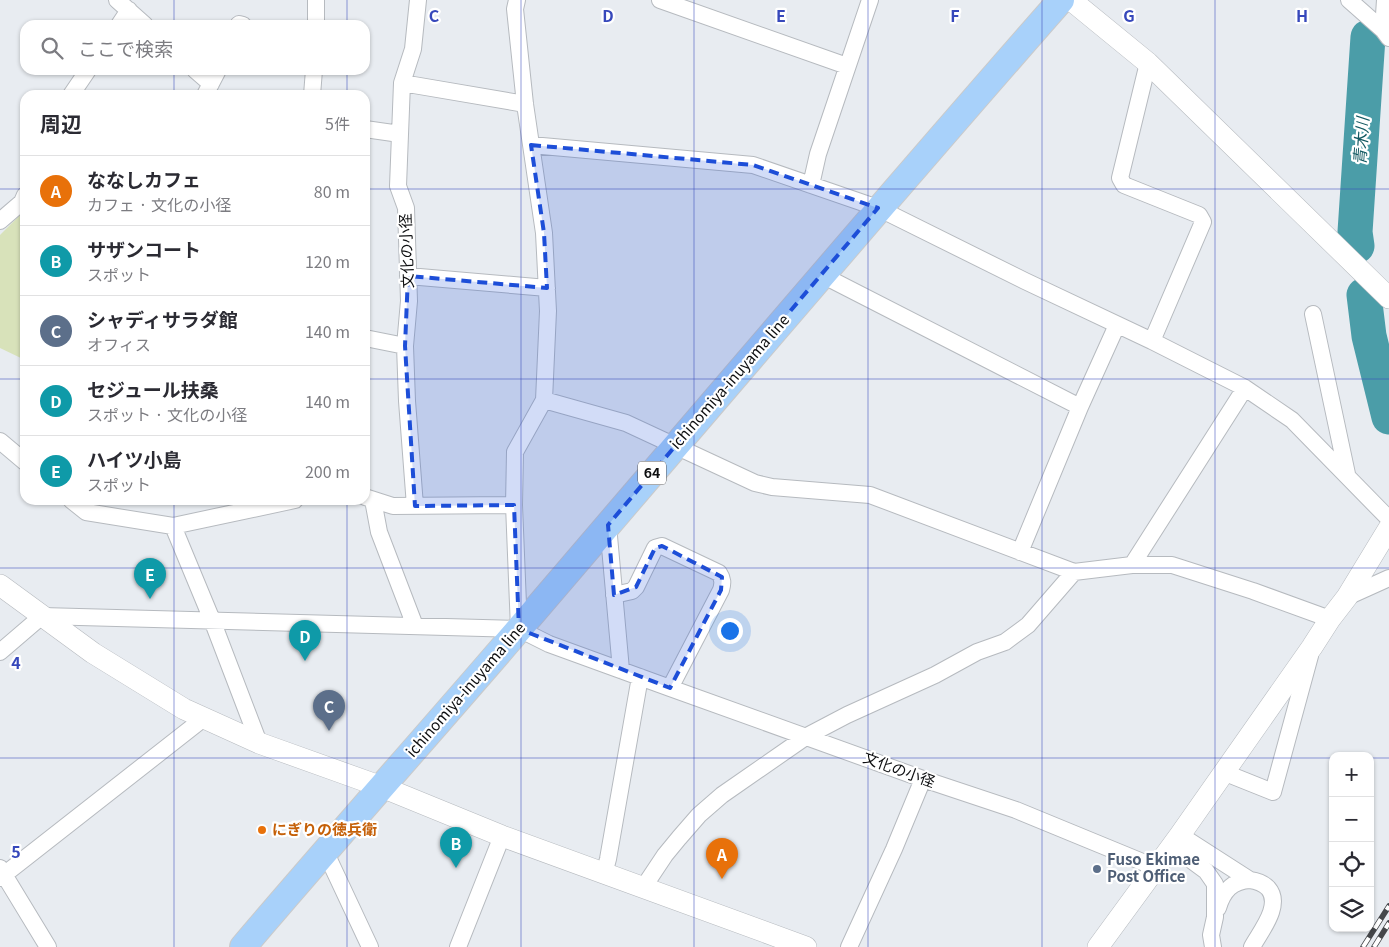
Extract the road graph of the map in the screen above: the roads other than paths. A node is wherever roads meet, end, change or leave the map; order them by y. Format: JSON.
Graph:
{"nodes":[{"id":1,"x":316,"y":0,"type":"edge"},
{"id":2,"x":418,"y":0,"type":"edge"},
{"id":3,"x":517,"y":0,"type":"edge"},
{"id":4,"x":660,"y":0,"type":"edge"},
{"id":5,"x":870,"y":0,"type":"edge"},
{"id":6,"x":1061,"y":0,"type":"edge"},
{"id":7,"x":1071,"y":0,"type":"edge"},
{"id":8,"x":1349,"y":0,"type":"edge"},
{"id":9,"x":1385,"y":0,"type":"edge"},
{"id":10,"x":123,"y":5,"type":"edge"},
{"id":11,"x":120,"y":20,"type":"edge"},
{"id":12,"x":140,"y":20,"type":"edge"},
{"id":13,"x":316,"y":20,"type":"edge"},
{"id":14,"x":1386,"y":34,"type":"edge"},
{"id":15,"x":1148,"y":63,"type":"junction"},
{"id":16,"x":847,"y":66,"type":"junction"},
{"id":17,"x":85,"y":75,"type":"edge"},
{"id":18,"x":314,"y":75,"type":"edge"},
{"id":19,"x":402,"y":83,"type":"junction"},
{"id":20,"x":74,"y":90,"type":"edge"},
{"id":21,"x":312,"y":90,"type":"edge"},
{"id":22,"x":525,"y":104,"type":"junction"},
{"id":23,"x":370,"y":130,"type":"edge"},
{"id":24,"x":400,"y":134,"type":"junction"},
{"id":25,"x":531,"y":145,"type":"junction"},
{"id":26,"x":811,"y":185,"type":"junction"},
{"id":27,"x":20,"y":204,"type":"edge"},
{"id":28,"x":878,"y":208,"type":"junction"},
{"id":29,"x":0,"y":221,"type":"edge"},
{"id":30,"x":822,"y":275,"type":"junction"},
{"id":31,"x":408,"y":276,"type":"junction"},
{"id":32,"x":547,"y":288,"type":"junction"},
{"id":33,"x":1389,"y":298,"type":"edge"},
{"id":34,"x":1313,"y":314,"type":"dead end"},
{"id":35,"x":1117,"y":324,"type":"junction"},
{"id":36,"x":370,"y":339,"type":"edge"},
{"id":37,"x":1152,"y":340,"type":"junction"},
{"id":38,"x":405,"y":346,"type":"junction"},
{"id":39,"x":1245,"y":388,"type":"junction"},
{"id":40,"x":544,"y":400,"type":"junction"},
{"id":41,"x":1080,"y":406,"type":"junction"},
{"id":42,"x":0,"y":441,"type":"edge"},
{"id":43,"x":675,"y":446,"type":"junction"},
{"id":44,"x":20,"y":458,"type":"edge"},
{"id":45,"x":1347,"y":474,"type":"junction"},
{"id":46,"x":370,"y":498,"type":"edge"},
{"id":47,"x":370,"y":501,"type":"edge"},
{"id":48,"x":514,"y":504,"type":"junction"},
{"id":49,"x":77,"y":505,"type":"edge"},
{"id":50,"x":272,"y":505,"type":"edge"},
{"id":51,"x":416,"y":506,"type":"junction"},
{"id":52,"x":1389,"y":519,"type":"edge"},
{"id":53,"x":608,"y":525,"type":"junction"},
{"id":54,"x":173,"y":526,"type":"junction"},
{"id":55,"x":1389,"y":528,"type":"edge"},
{"id":56,"x":1020,"y":552,"type":"junction"},
{"id":57,"x":1132,"y":565,"type":"junction"},
{"id":58,"x":1074,"y":572,"type":"junction"},
{"id":59,"x":1389,"y":578,"type":"edge"},
{"id":60,"x":0,"y":585,"type":"edge"},
{"id":61,"x":614,"y":595,"type":"junction"},
{"id":62,"x":1347,"y":597,"type":"junction"},
{"id":63,"x":42,"y":616,"type":"junction"},
{"id":64,"x":212,"y":620,"type":"junction"},
{"id":65,"x":1330,"y":620,"type":"junction"},
{"id":66,"x":415,"y":626,"type":"junction"},
{"id":67,"x":519,"y":629,"type":"junction"},
{"id":68,"x":1312,"y":647,"type":"junction"},
{"id":69,"x":0,"y":652,"type":"edge"},
{"id":70,"x":621,"y":670,"type":"junction"},
{"id":71,"x":640,"y":677,"type":"junction"},
{"id":72,"x":670,"y":688,"type":"junction"},
{"id":73,"x":204,"y":718,"type":"junction"},
{"id":74,"x":807,"y":736,"type":"junction"},
{"id":75,"x":259,"y":743,"type":"junction"},
{"id":76,"x":1223,"y":772,"type":"junction"},
{"id":77,"x":923,"y":779,"type":"junction"},
{"id":78,"x":382,"y":787,"type":"junction"},
{"id":79,"x":502,"y":836,"type":"junction"},
{"id":80,"x":1176,"y":841,"type":"junction"},
{"id":81,"x":325,"y":851,"type":"junction"},
{"id":82,"x":1157,"y":868,"type":"junction"},
{"id":83,"x":2,"y":873,"type":"edge"},
{"id":84,"x":604,"y":874,"type":"junction"},
{"id":85,"x":1250,"y":880,"type":"junction"},
{"id":86,"x":643,"y":888,"type":"junction"},
{"id":87,"x":1215,"y":917,"type":"junction"},
{"id":88,"x":48,"y":947,"type":"edge"},
{"id":89,"x":243,"y":947,"type":"edge"},
{"id":90,"x":370,"y":947,"type":"edge"},
{"id":91,"x":458,"y":947,"type":"edge"},
{"id":92,"x":806,"y":947,"type":"edge"},
{"id":93,"x":849,"y":947,"type":"edge"},
{"id":94,"x":1098,"y":947,"type":"edge"},
{"id":95,"x":1213,"y":947,"type":"edge"},
{"id":96,"x":1252,"y":947,"type":"edge"}],
"edges":[{"from":1,"to":13,"type":"street"},
{"from":2,"to":19,"type":"street","name":"文化の小径"},
{"from":3,"to":22,"type":"street"},
{"from":4,"to":16,"type":"street"},
{"from":5,"to":16,"type":"street"},
{"from":6,"to":28,"type":"main road","name":"ichinomiya-inuyama line","number":"64"},
{"from":7,"to":15,"type":"street"},
{"from":8,"to":14,"type":"street"},
{"from":9,"to":14,"type":"street"},
{"from":10,"to":11,"type":"street"},
{"from":10,"to":12,"type":"street"},
{"from":15,"to":33,"type":"street"},
{"from":15,"to":37,"type":"street"},
{"from":16,"to":26,"type":"street"},
{"from":17,"to":20,"type":"street"},
{"from":18,"to":21,"type":"street"},
{"from":19,"to":22,"type":"street"},
{"from":19,"to":24,"type":"street","name":"文化の小径"},
{"from":22,"to":25,"type":"street"},
{"from":23,"to":24,"type":"street"},
{"from":24,"to":31,"type":"street","name":"文化の小径"},
{"from":25,"to":26,"type":"street"},
{"from":25,"to":32,"type":"street"},
{"from":26,"to":28,"type":"street"},
{"from":27,"to":29,"type":"street"},
{"from":28,"to":30,"type":"main road","name":"ichinomiya-inuyama line","number":"64"},
{"from":28,"to":35,"type":"street"},
{"from":30,"to":41,"type":"street"},
{"from":30,"to":43,"type":"main road","name":"ichinomiya-inuyama line","number":"64"},
{"from":31,"to":32,"type":"street"},
{"from":31,"to":38,"type":"street","name":"文化の小径"},
{"from":32,"to":40,"type":"street"},
{"from":34,"to":45,"type":"street"},
{"from":35,"to":37,"type":"street"},
{"from":35,"to":41,"type":"street"},
{"from":36,"to":38,"type":"street"},
{"from":37,"to":39,"type":"street"},
{"from":38,"to":51,"type":"street","name":"文化の小径"},
{"from":39,"to":45,"type":"street"},
{"from":39,"to":57,"type":"street"},
{"from":40,"to":43,"type":"street"},
{"from":40,"to":48,"type":"street"},
{"from":41,"to":56,"type":"street"},
{"from":42,"to":44,"type":"street"},
{"from":43,"to":53,"type":"main road","name":"ichinomiya-inuyama line","number":"64"},
{"from":43,"to":56,"type":"street"},
{"from":45,"to":52,"type":"street"},
{"from":46,"to":51,"type":"street"},
{"from":47,"to":66,"type":"street"},
{"from":48,"to":51,"type":"street"},
{"from":48,"to":67,"type":"street"},
{"from":49,"to":54,"type":"street"},
{"from":50,"to":54,"type":"street"},
{"from":53,"to":61,"type":"street"},
{"from":53,"to":67,"type":"main road","name":"ichinomiya-inuyama line","number":"64"},
{"from":54,"to":64,"type":"street"},
{"from":55,"to":62,"type":"street"},
{"from":56,"to":58,"type":"street"},
{"from":57,"to":58,"type":"street"},
{"from":57,"to":65,"type":"street"},
{"from":58,"to":74,"type":"street"},
{"from":59,"to":62,"type":"street"},
{"from":60,"to":63,"type":"street"},
{"from":61,"to":70,"type":"street"},
{"from":61,"to":72,"type":"street"},
{"from":62,"to":65,"type":"street"},
{"from":63,"to":64,"type":"street","name":"文化の小径"},
{"from":63,"to":69,"type":"street"},
{"from":63,"to":73,"type":"street"},
{"from":64,"to":66,"type":"street","name":"文化の小径"},
{"from":64,"to":75,"type":"street"},
{"from":65,"to":68,"type":"street"},
{"from":66,"to":67,"type":"street","name":"文化の小径"},
{"from":67,"to":70,"type":"street","name":"文化の小径"},
{"from":67,"to":78,"type":"main road","name":"ichinomiya-inuyama line","number":"64"},
{"from":68,"to":76,"type":"street"},
{"from":68,"to":76,"type":"street"},
{"from":70,"to":71,"type":"street","name":"文化の小径"},
{"from":71,"to":72,"type":"street","name":"文化の小径"},
{"from":71,"to":84,"type":"street"},
{"from":72,"to":74,"type":"street","name":"文化の小径"},
{"from":73,"to":75,"type":"street"},
{"from":73,"to":83,"type":"street"},
{"from":74,"to":77,"type":"street","name":"文化の小径"},
{"from":74,"to":86,"type":"street"},
{"from":75,"to":78,"type":"street"},
{"from":76,"to":80,"type":"street"},
{"from":77,"to":82,"type":"street","name":"文化の小径"},
{"from":77,"to":93,"type":"street"},
{"from":78,"to":79,"type":"street"},
{"from":78,"to":81,"type":"main road","name":"ichinomiya-inuyama line","number":"64"},
{"from":79,"to":84,"type":"street"},
{"from":79,"to":91,"type":"street"},
{"from":80,"to":82,"type":"street"},
{"from":80,"to":85,"type":"street"},
{"from":80,"to":87,"type":"street"},
{"from":81,"to":89,"type":"main road","name":"ichinomiya-inuyama line","number":"64"},
{"from":81,"to":90,"type":"street"},
{"from":82,"to":94,"type":"street"},
{"from":83,"to":88,"type":"street"},
{"from":84,"to":86,"type":"street"},
{"from":85,"to":87,"type":"street"},
{"from":85,"to":96,"type":"street"},
{"from":86,"to":92,"type":"street"},
{"from":87,"to":95,"type":"street"}]}
